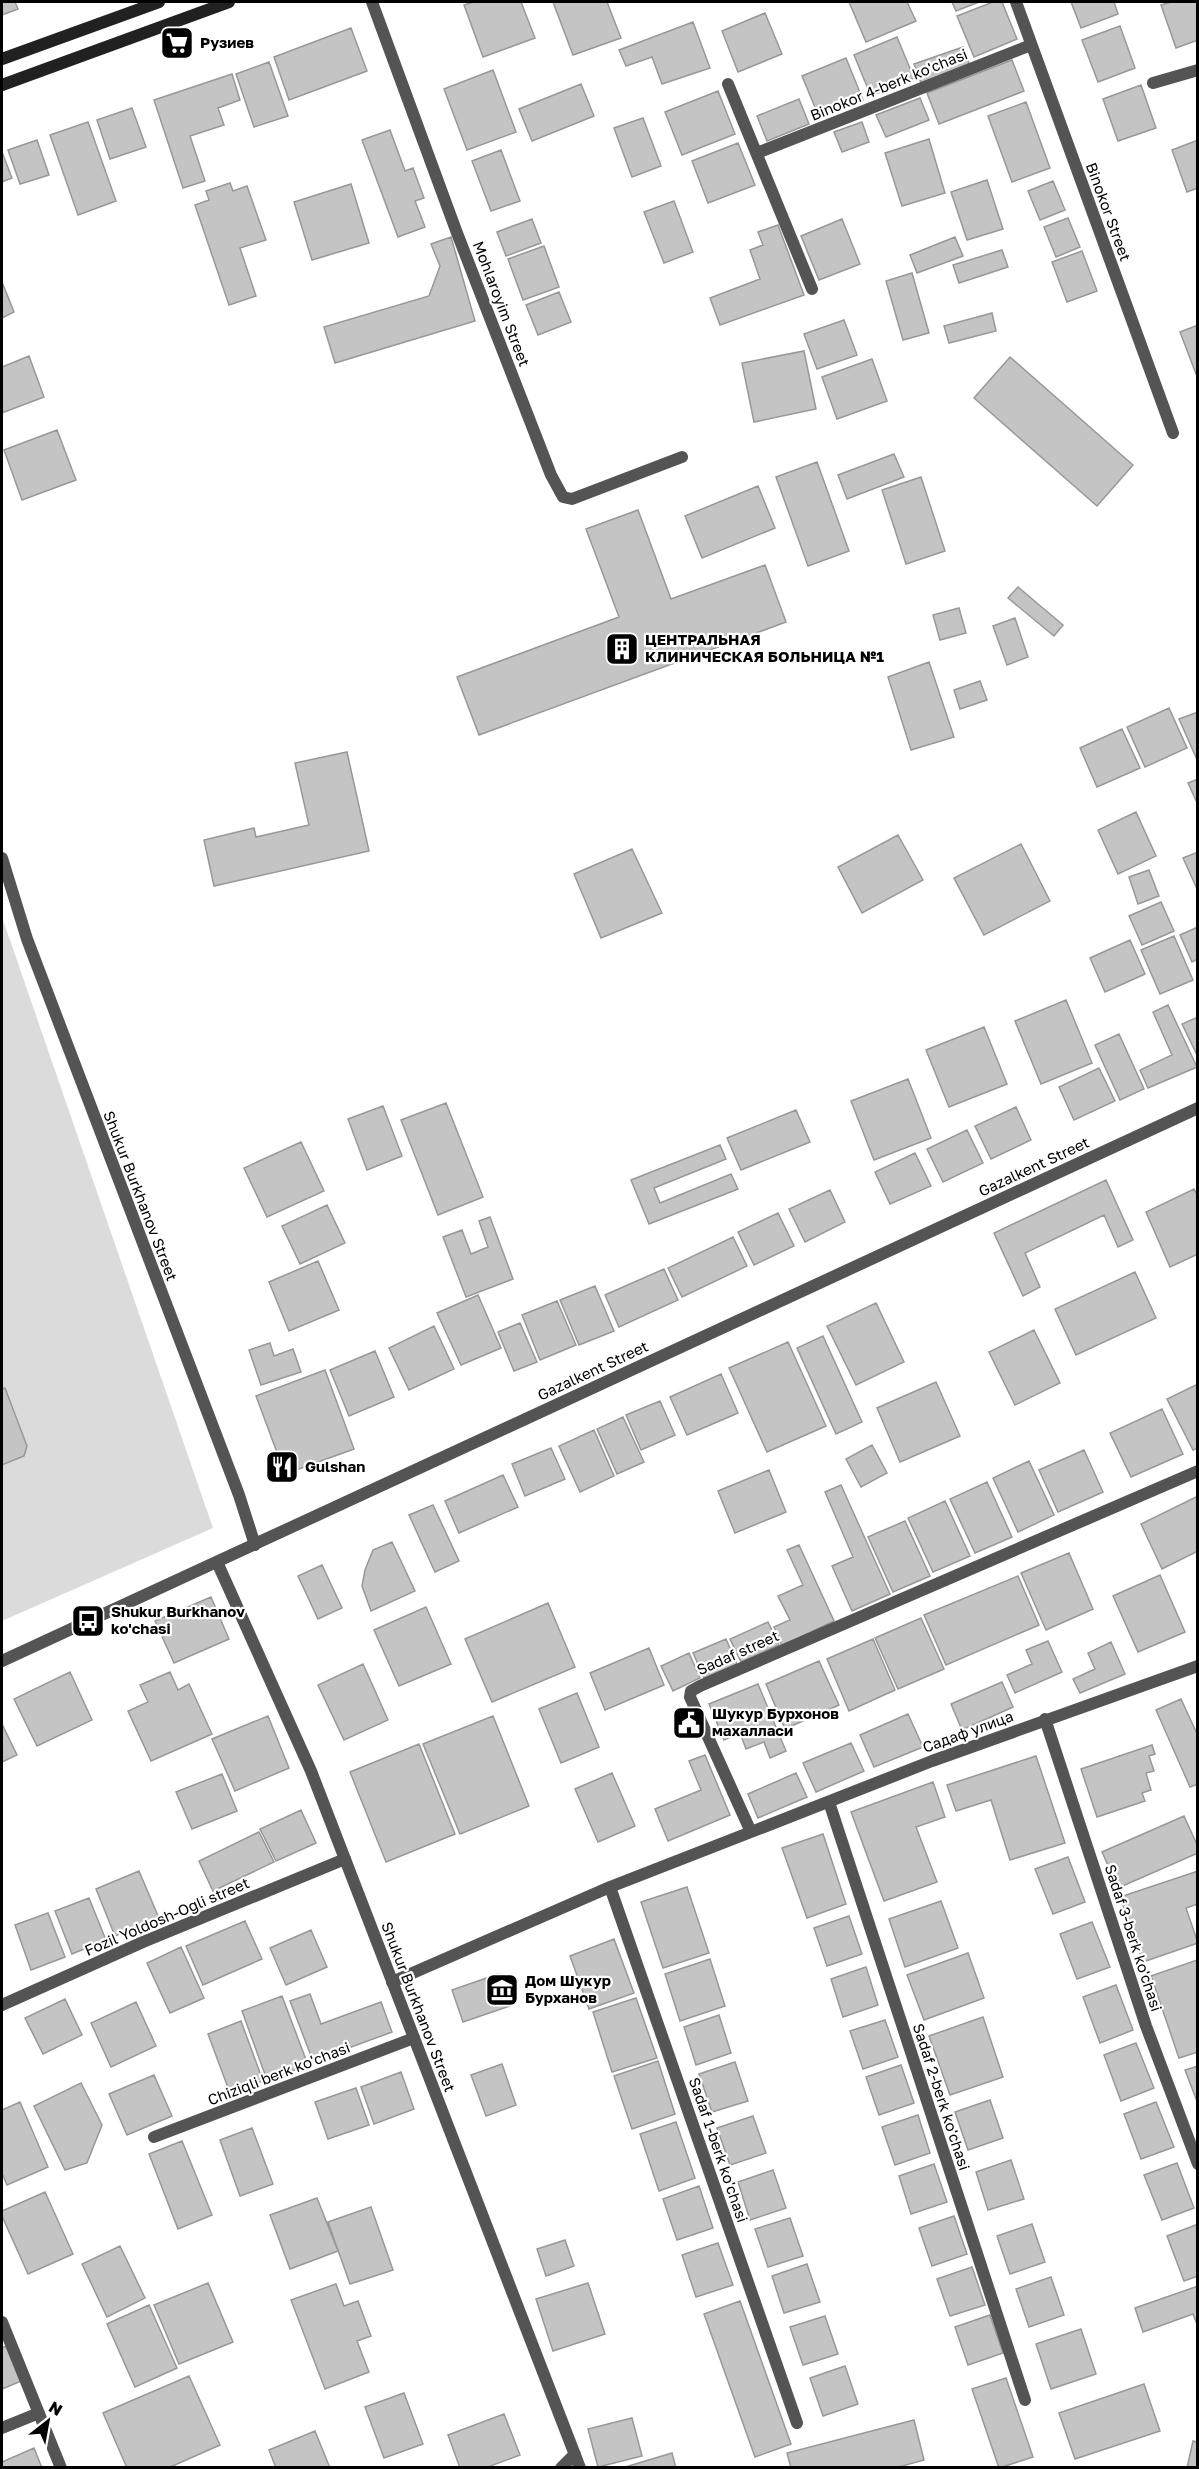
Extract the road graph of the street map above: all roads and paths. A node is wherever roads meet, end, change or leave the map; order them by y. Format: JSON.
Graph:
{"nodes":[{"id":1,"x":159,"y":2,"type":"edge"},
{"id":2,"x":229,"y":2,"type":"edge"},
{"id":3,"x":372,"y":2,"type":"edge"},
{"id":4,"x":1016,"y":2,"type":"edge"},
{"id":5,"x":1031,"y":45,"type":"junction"},
{"id":6,"x":2,"y":59,"type":"edge"},
{"id":7,"x":1197,"y":70,"type":"edge"},
{"id":8,"x":1153,"y":83,"type":"dead end"},
{"id":9,"x":728,"y":84,"type":"dead end"},
{"id":10,"x":2,"y":85,"type":"edge"},
{"id":11,"x":758,"y":153,"type":"junction"},
{"id":12,"x":812,"y":289,"type":"dead end"},
{"id":13,"x":1173,"y":433,"type":"dead end"},
{"id":14,"x":682,"y":457,"type":"dead end"},
{"id":15,"x":2,"y":858,"type":"edge"},
{"id":16,"x":1197,"y":1108,"type":"edge"},
{"id":17,"x":1197,"y":1472,"type":"edge"},
{"id":18,"x":255,"y":1545,"type":"junction"},
{"id":19,"x":217,"y":1562,"type":"junction"},
{"id":20,"x":2,"y":1661,"type":"edge"},
{"id":21,"x":1197,"y":1666,"type":"edge"},
{"id":22,"x":1045,"y":1719,"type":"junction"},
{"id":23,"x":829,"y":1802,"type":"junction"},
{"id":24,"x":751,"y":1832,"type":"junction"},
{"id":25,"x":345,"y":1859,"type":"junction"},
{"id":26,"x":610,"y":1887,"type":"junction"},
{"id":27,"x":393,"y":1982,"type":"junction"},
{"id":28,"x":2,"y":2005,"type":"edge"},
{"id":29,"x":414,"y":2038,"type":"junction"},
{"id":30,"x":154,"y":2137,"type":"dead end"},
{"id":31,"x":1197,"y":2164,"type":"edge"},
{"id":32,"x":2,"y":2322,"type":"edge"},
{"id":33,"x":1025,"y":2400,"type":"dead end"},
{"id":34,"x":39,"y":2413,"type":"junction"},
{"id":35,"x":797,"y":2423,"type":"dead end"},
{"id":36,"x":2,"y":2428,"type":"edge"},
{"id":37,"x":575,"y":2454,"type":"junction"},
{"id":38,"x":61,"y":2468,"type":"edge"},
{"id":39,"x":561,"y":2468,"type":"edge"},
{"id":40,"x":580,"y":2468,"type":"edge"}],
"edges":[{"from":1,"to":6,"type":"main road"},
{"from":2,"to":10,"type":"main road"},
{"from":3,"to":14,"type":"street","name":"Mohlaroyim Street"},
{"from":4,"to":5,"type":"street","name":"Binokor Street"},
{"from":5,"to":11,"type":"street","name":"Binokor 4-berk ko'chasi"},
{"from":5,"to":13,"type":"street","name":"Binokor Street"},
{"from":7,"to":8,"type":"street"},
{"from":9,"to":11,"type":"street"},
{"from":11,"to":12,"type":"street"},
{"from":15,"to":18,"type":"street","name":"Shukur Burkhanov Street"},
{"from":16,"to":18,"type":"street","name":"Gazalkent Street"},
{"from":17,"to":24,"type":"street","name":"Sadaf street"},
{"from":18,"to":19,"type":"street","name":"Gazalkent Street"},
{"from":19,"to":20,"type":"street","name":"Gazalkent Street"},
{"from":19,"to":25,"type":"street","name":"Shukur Burkhanov Street"},
{"from":21,"to":22,"type":"street","name":"Садаф улица"},
{"from":22,"to":23,"type":"street","name":"Садаф улица"},
{"from":22,"to":31,"type":"street","name":"Sadaf 3-berk ko'chasi"},
{"from":23,"to":24,"type":"street","name":"Садаф улица"},
{"from":23,"to":33,"type":"street","name":"Sadaf 2-berk ko'chasi"},
{"from":24,"to":26,"type":"street"},
{"from":25,"to":27,"type":"street","name":"Shukur Burkhanov Street"},
{"from":25,"to":28,"type":"street","name":"Fozil Yoldosh-Ogli street"},
{"from":26,"to":27,"type":"street"},
{"from":26,"to":35,"type":"street","name":"Sadaf 1-berk ko'chasi"},
{"from":27,"to":29,"type":"street","name":"Shukur Burkhanov Street"},
{"from":29,"to":30,"type":"street","name":"Chiziqli berk ko'chasi"},
{"from":29,"to":37,"type":"street","name":"Shukur Burkhanov Street"},
{"from":32,"to":34,"type":"street"},
{"from":34,"to":36,"type":"street"},
{"from":34,"to":38,"type":"street"},
{"from":37,"to":39,"type":"street"},
{"from":37,"to":40,"type":"street","name":"Shukur Burkhanov Street"}]}
